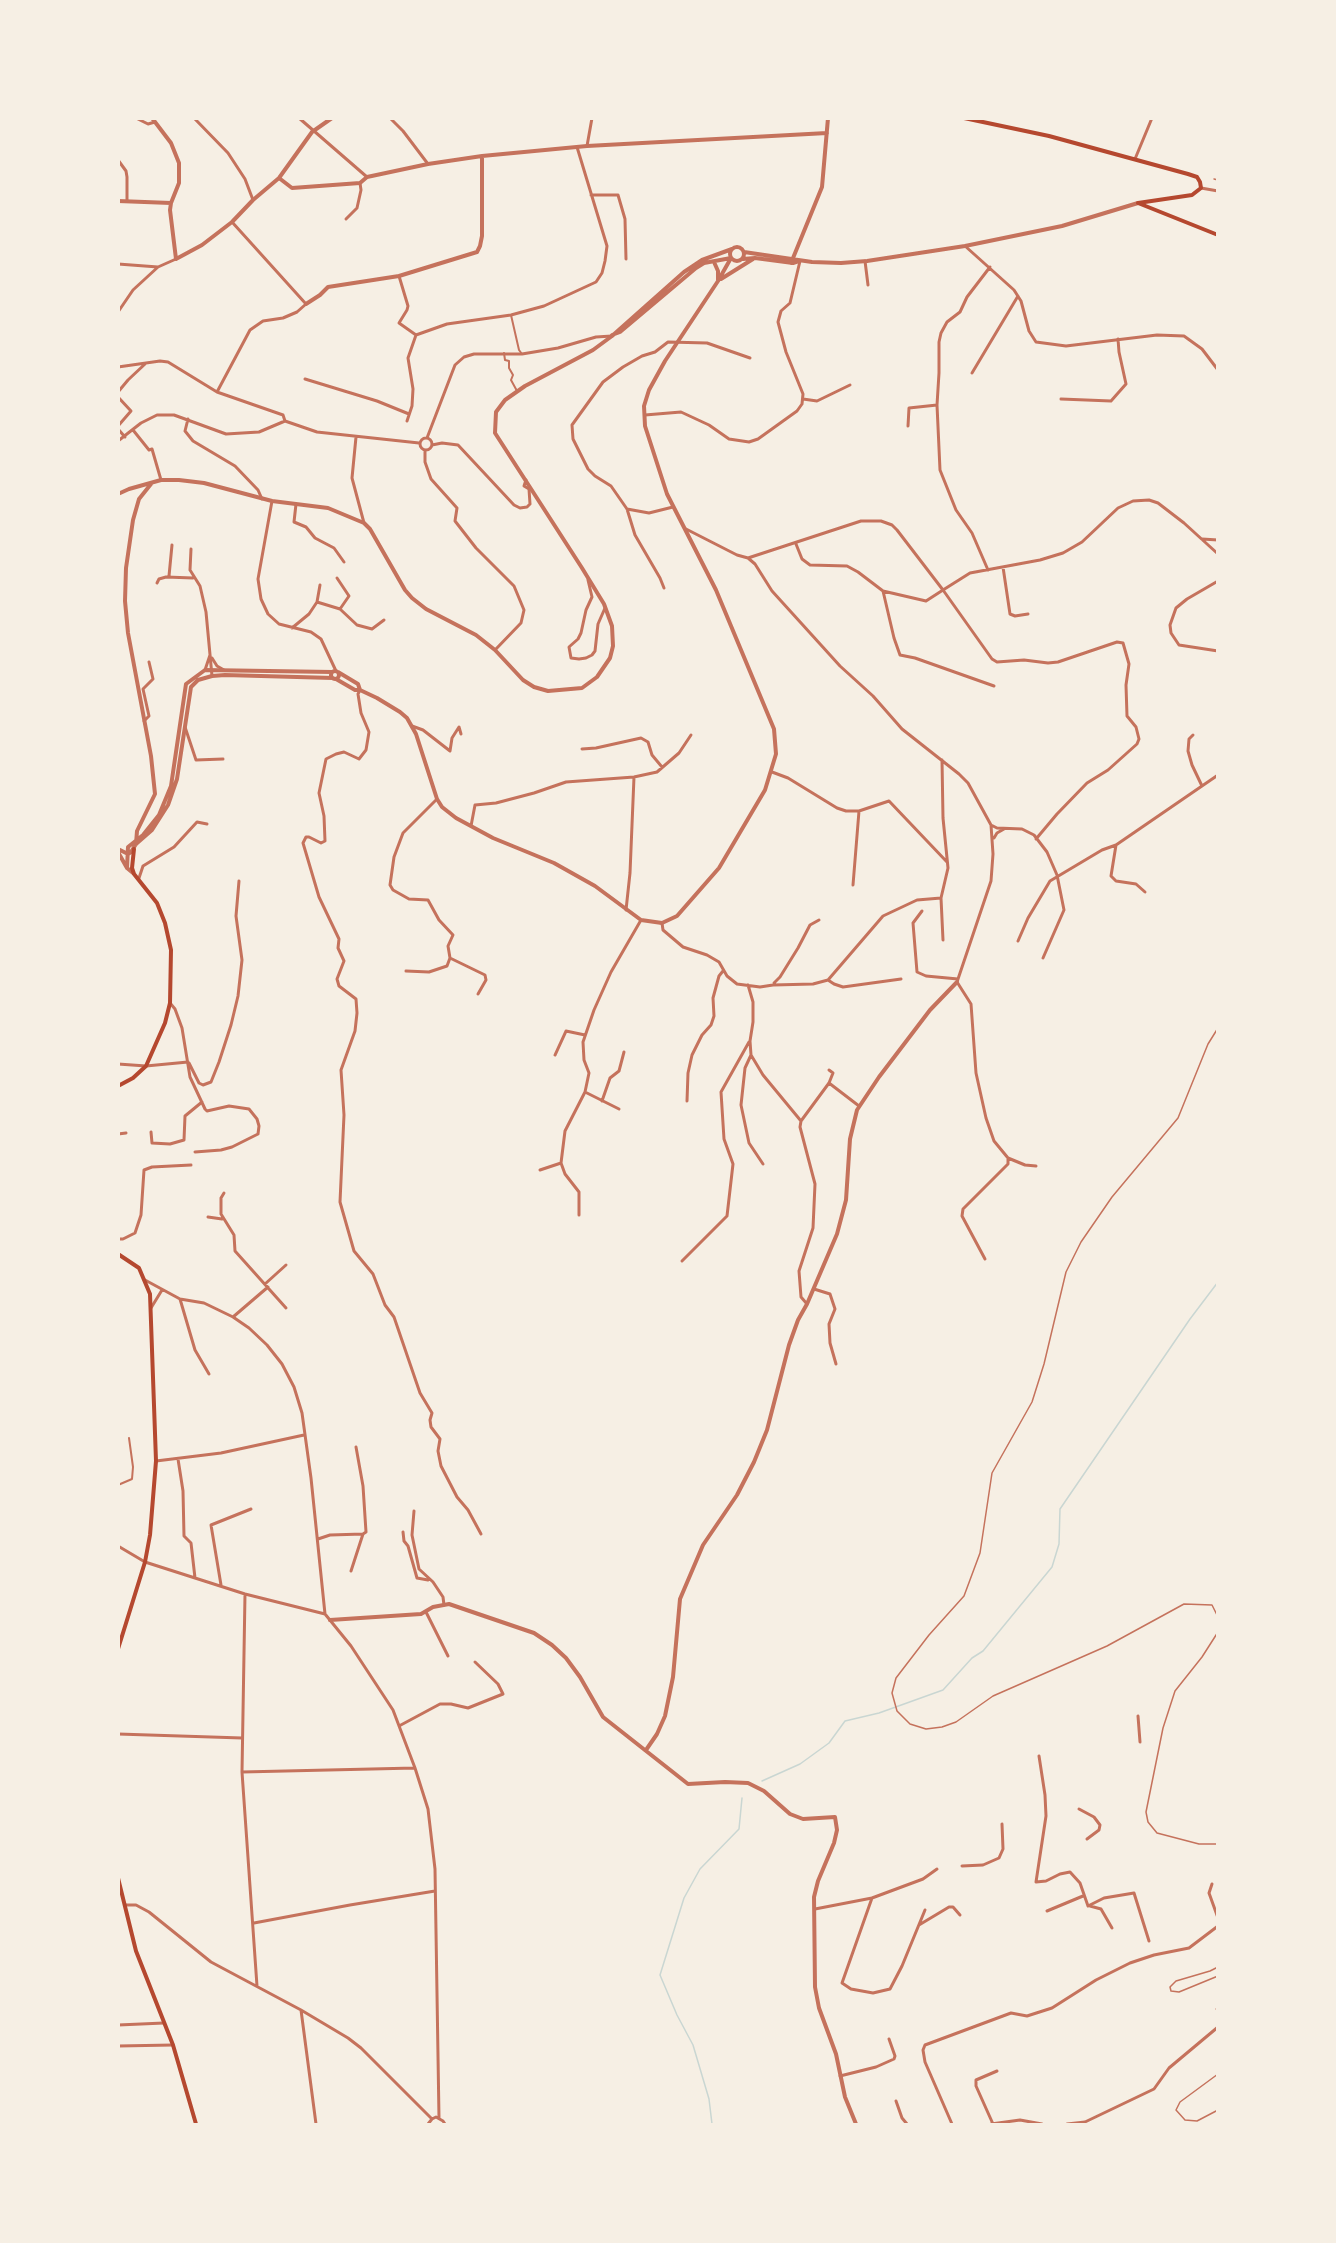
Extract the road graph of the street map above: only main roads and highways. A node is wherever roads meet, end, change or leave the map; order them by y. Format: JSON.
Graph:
{"nodes":[{"id":1,"x":964,"y":118,"type":"edge"},
{"id":2,"x":977,"y":120,"type":"edge"},
{"id":3,"x":1218,"y":235,"type":"edge"},
{"id":4,"x":136,"y":844,"type":"road end"},
{"id":5,"x":118,"y":1086,"type":"edge"},
{"id":6,"x":119,"y":1253,"type":"edge"},
{"id":7,"x":118,"y":1649,"type":"edge"},
{"id":8,"x":118,"y":1878,"type":"edge"},
{"id":9,"x":196,"y":2124,"type":"edge"}],
"edges":[{"from":1,"to":2,"type":"main road"},
{"from":2,"to":3,"type":"main road"},
{"from":4,"to":5,"type":"main road"},
{"from":6,"to":7,"type":"main road"},
{"from":8,"to":9,"type":"main road"}]}
